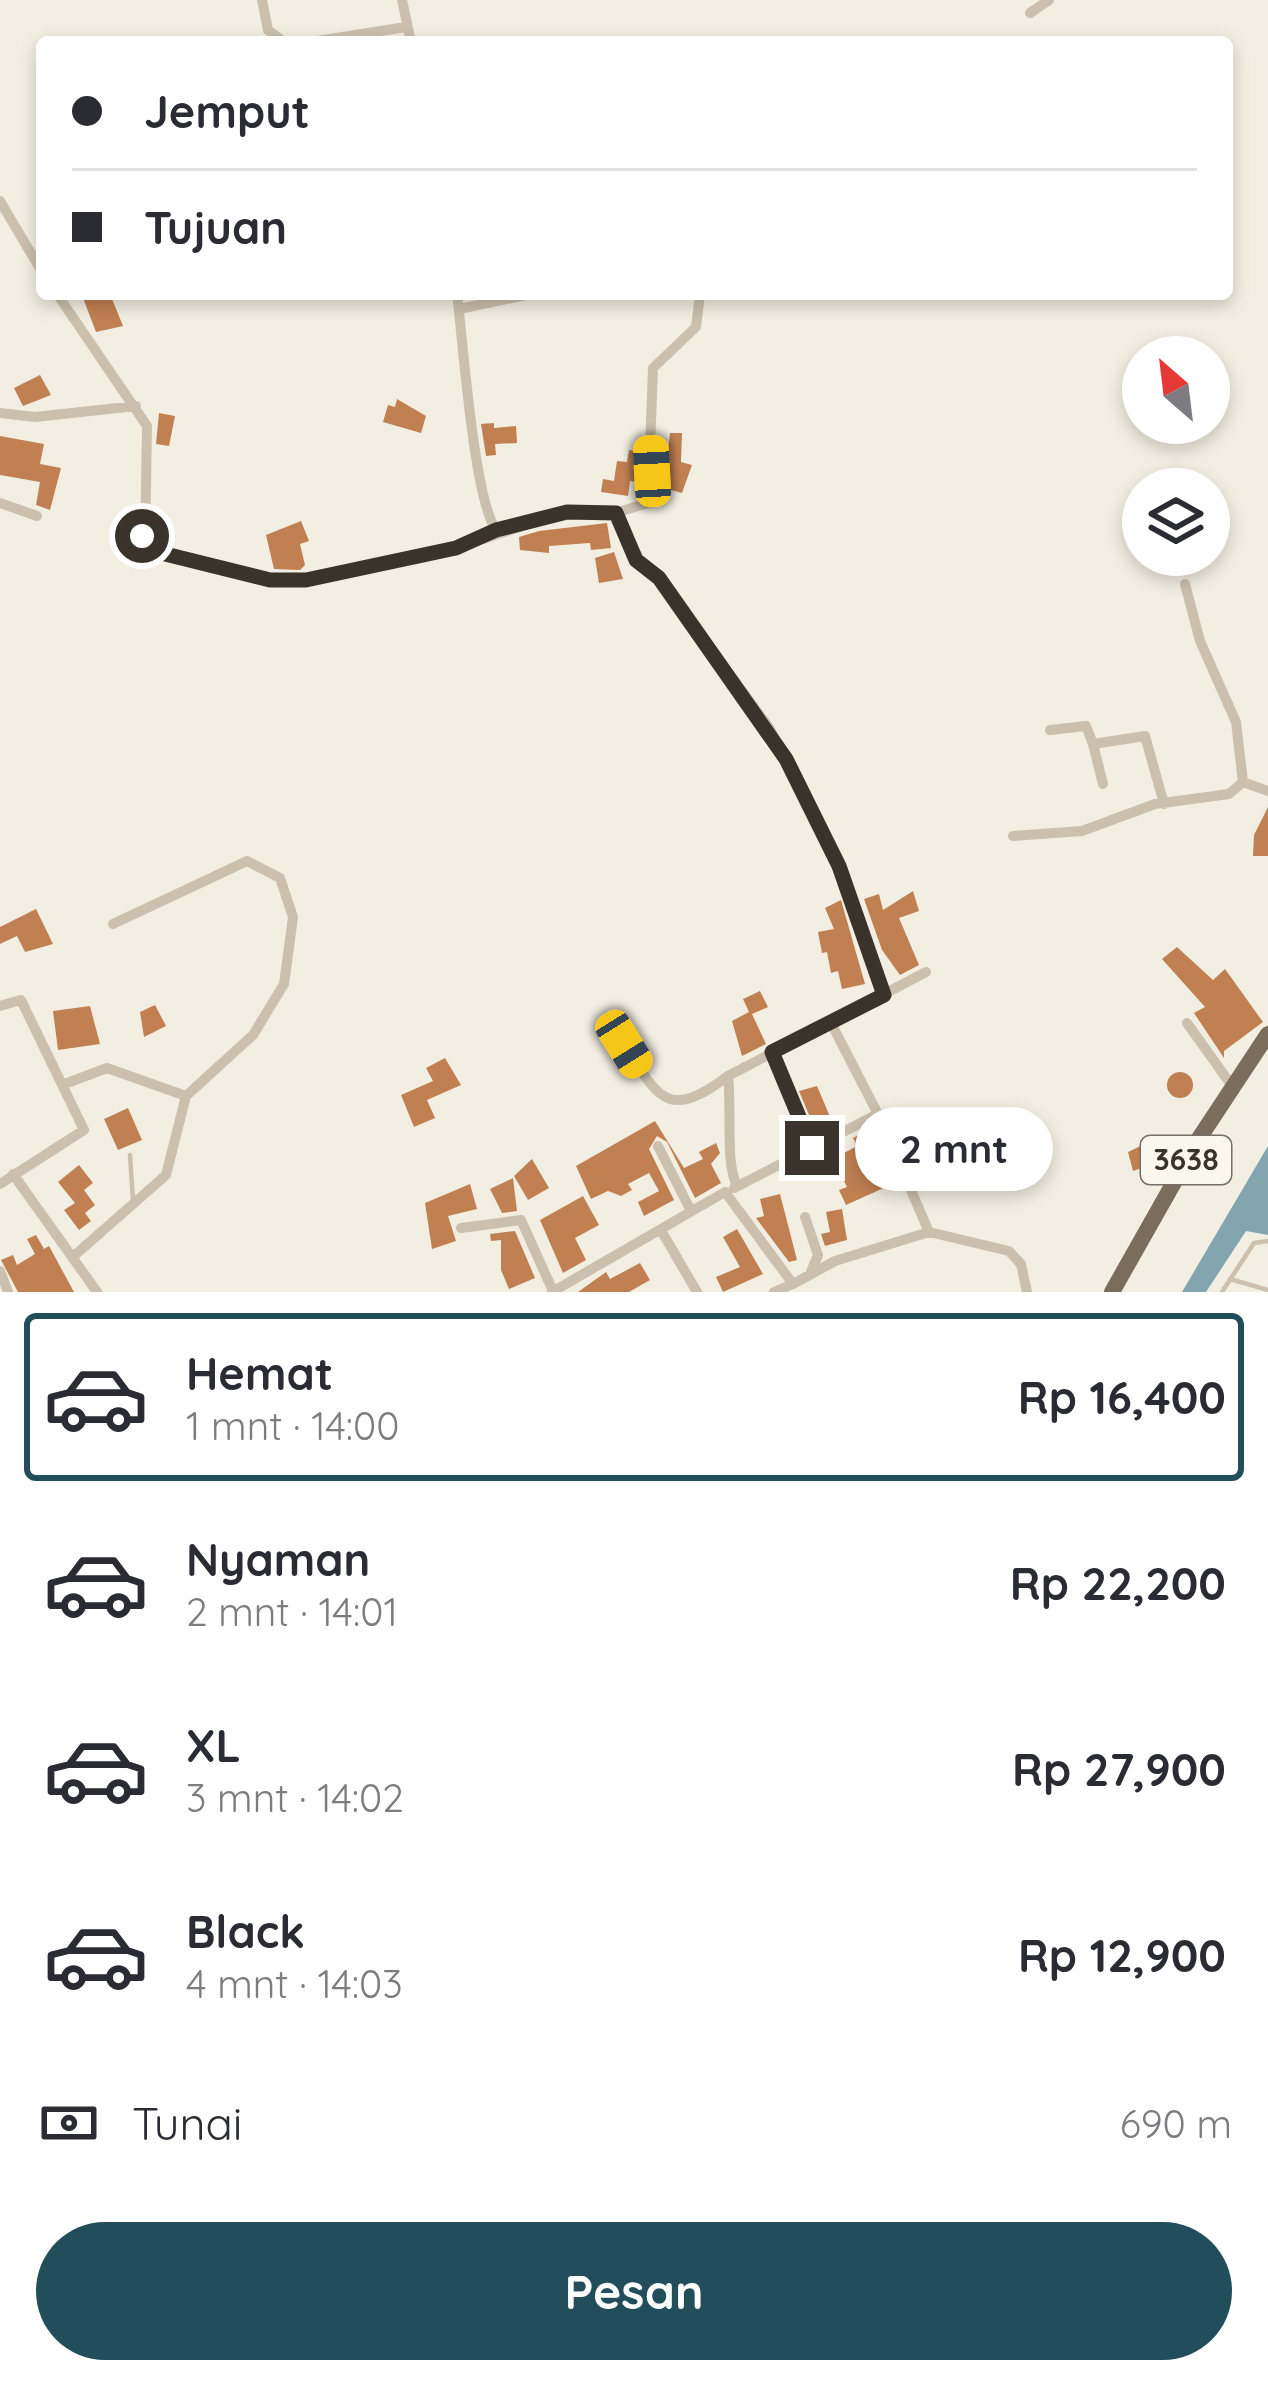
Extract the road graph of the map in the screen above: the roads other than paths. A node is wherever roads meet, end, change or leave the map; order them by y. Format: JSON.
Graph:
{"nodes":[{"id":1,"x":262,"y":0,"type":"edge"},
{"id":2,"x":402,"y":0,"type":"edge"},
{"id":3,"x":1049,"y":0,"type":"edge"},
{"id":4,"x":1030,"y":13,"type":"dead end"},
{"id":5,"x":406,"y":27,"type":"junction"},
{"id":6,"x":276,"y":36,"type":"edge"},
{"id":7,"x":349,"y":36,"type":"edge"},
{"id":8,"x":409,"y":36,"type":"edge"},
{"id":9,"x":0,"y":206,"type":"edge"},
{"id":10,"x":36,"y":263,"type":"edge"},
{"id":11,"x":61,"y":300,"type":"edge"},
{"id":12,"x":457,"y":300,"type":"edge"},
{"id":13,"x":502,"y":300,"type":"edge"},
{"id":14,"x":699,"y":300,"type":"edge"},
{"id":15,"x":458,"y":309,"type":"junction"},
{"id":16,"x":136,"y":406,"type":"junction"},
{"id":17,"x":0,"y":413,"type":"edge"},
{"id":18,"x":0,"y":503,"type":"edge"},
{"id":19,"x":616,"y":513,"type":"junction"},
{"id":20,"x":37,"y":516,"type":"dead end"},
{"id":21,"x":496,"y":530,"type":"junction"},
{"id":22,"x":1185,"y":584,"type":"dead end"},
{"id":23,"x":1050,"y":730,"type":"dead end"},
{"id":24,"x":1093,"y":744,"type":"junction"},
{"id":25,"x":1243,"y":782,"type":"junction"},
{"id":26,"x":1103,"y":784,"type":"dead end"},
{"id":27,"x":1268,"y":791,"type":"edge"},
{"id":28,"x":1164,"y":803,"type":"junction"},
{"id":29,"x":1012,"y":836,"type":"dead end"},
{"id":30,"x":113,"y":924,"type":"dead end"},
{"id":31,"x":926,"y":972,"type":"dead end"},
{"id":32,"x":884,"y":995,"type":"junction"},
{"id":33,"x":0,"y":1006,"type":"edge"},
{"id":34,"x":831,"y":1023,"type":"junction"},
{"id":35,"x":1187,"y":1023,"type":"dead end"},
{"id":36,"x":1268,"y":1034,"type":"edge"},
{"id":37,"x":624,"y":1044,"type":"dead end"},
{"id":38,"x":772,"y":1052,"type":"junction"},
{"id":39,"x":728,"y":1076,"type":"junction"},
{"id":40,"x":62,"y":1085,"type":"junction"},
{"id":41,"x":1232,"y":1086,"type":"junction"},
{"id":42,"x":186,"y":1096,"type":"junction"},
{"id":43,"x":878,"y":1114,"type":"junction"},
{"id":44,"x":658,"y":1146,"type":"dead end"},
{"id":45,"x":812,"y":1148,"type":"junction"},
{"id":46,"x":130,"y":1155,"type":"dead end"},
{"id":47,"x":13,"y":1174,"type":"junction"},
{"id":48,"x":0,"y":1184,"type":"edge"},
{"id":49,"x":731,"y":1189,"type":"junction"},
{"id":50,"x":134,"y":1206,"type":"junction"},
{"id":51,"x":691,"y":1211,"type":"junction"},
{"id":52,"x":805,"y":1217,"type":"dead end"},
{"id":53,"x":461,"y":1228,"type":"dead end"},
{"id":54,"x":662,"y":1232,"type":"junction"},
{"id":55,"x":929,"y":1232,"type":"junction"},
{"id":56,"x":1268,"y":1241,"type":"edge"},
{"id":57,"x":75,"y":1255,"type":"junction"},
{"id":58,"x":0,"y":1271,"type":"edge"},
{"id":59,"x":810,"y":1275,"type":"junction"},
{"id":60,"x":1230,"y":1280,"type":"junction"},
{"id":61,"x":793,"y":1284,"type":"junction"},
{"id":62,"x":1264,"y":1290,"type":"edge"},
{"id":63,"x":8,"y":1292,"type":"edge"},
{"id":64,"x":97,"y":1292,"type":"edge"},
{"id":65,"x":552,"y":1292,"type":"edge"},
{"id":66,"x":697,"y":1292,"type":"edge"},
{"id":67,"x":774,"y":1292,"type":"edge"},
{"id":68,"x":1027,"y":1292,"type":"edge"},
{"id":69,"x":1112,"y":1292,"type":"edge"},
{"id":70,"x":1222,"y":1292,"type":"edge"}],
"edges":[{"from":1,"to":6,"type":"street"},
{"from":2,"to":5,"type":"street"},
{"from":3,"to":4,"type":"street"},
{"from":5,"to":7,"type":"street"},
{"from":5,"to":8,"type":"street"},
{"from":9,"to":10,"type":"street"},
{"from":11,"to":16,"type":"street"},
{"from":12,"to":15,"type":"street"},
{"from":13,"to":15,"type":"street"},
{"from":14,"to":19,"type":"street"},
{"from":15,"to":21,"type":"street"},
{"from":16,"to":17,"type":"street"},
{"from":16,"to":21,"type":"street"},
{"from":18,"to":20,"type":"street"},
{"from":19,"to":21,"type":"street"},
{"from":19,"to":32,"type":"street"},
{"from":22,"to":25,"type":"street"},
{"from":23,"to":24,"type":"street"},
{"from":24,"to":26,"type":"street"},
{"from":24,"to":28,"type":"street"},
{"from":25,"to":27,"type":"street"},
{"from":25,"to":28,"type":"street"},
{"from":28,"to":29,"type":"street"},
{"from":30,"to":42,"type":"street"},
{"from":31,"to":32,"type":"street"},
{"from":32,"to":34,"type":"street"},
{"from":33,"to":40,"type":"street"},
{"from":34,"to":38,"type":"street"},
{"from":34,"to":43,"type":"street"},
{"from":35,"to":41,"type":"street"},
{"from":36,"to":41,"type":"main road","number":"3638"},
{"from":37,"to":39,"type":"street"},
{"from":38,"to":39,"type":"street"},
{"from":38,"to":45,"type":"street"},
{"from":39,"to":49,"type":"street"},
{"from":40,"to":42,"type":"street"},
{"from":40,"to":47,"type":"street"},
{"from":41,"to":69,"type":"main road","number":"3638"},
{"from":42,"to":50,"type":"street"},
{"from":43,"to":45,"type":"street"},
{"from":43,"to":55,"type":"street"},
{"from":44,"to":51,"type":"street"},
{"from":45,"to":49,"type":"street"},
{"from":46,"to":50,"type":"lane"},
{"from":47,"to":48,"type":"street"},
{"from":47,"to":57,"type":"street"},
{"from":49,"to":51,"type":"street"},
{"from":49,"to":61,"type":"street"},
{"from":50,"to":57,"type":"street"},
{"from":51,"to":54,"type":"street"},
{"from":52,"to":59,"type":"street"},
{"from":53,"to":65,"type":"street"},
{"from":54,"to":65,"type":"street"},
{"from":54,"to":66,"type":"street"},
{"from":55,"to":59,"type":"street"},
{"from":55,"to":68,"type":"street"},
{"from":56,"to":60,"type":"lane"},
{"from":57,"to":64,"type":"street"},
{"from":58,"to":63,"type":"street"},
{"from":59,"to":61,"type":"street"},
{"from":60,"to":62,"type":"lane"},
{"from":60,"to":70,"type":"lane"},
{"from":61,"to":67,"type":"street"}]}
